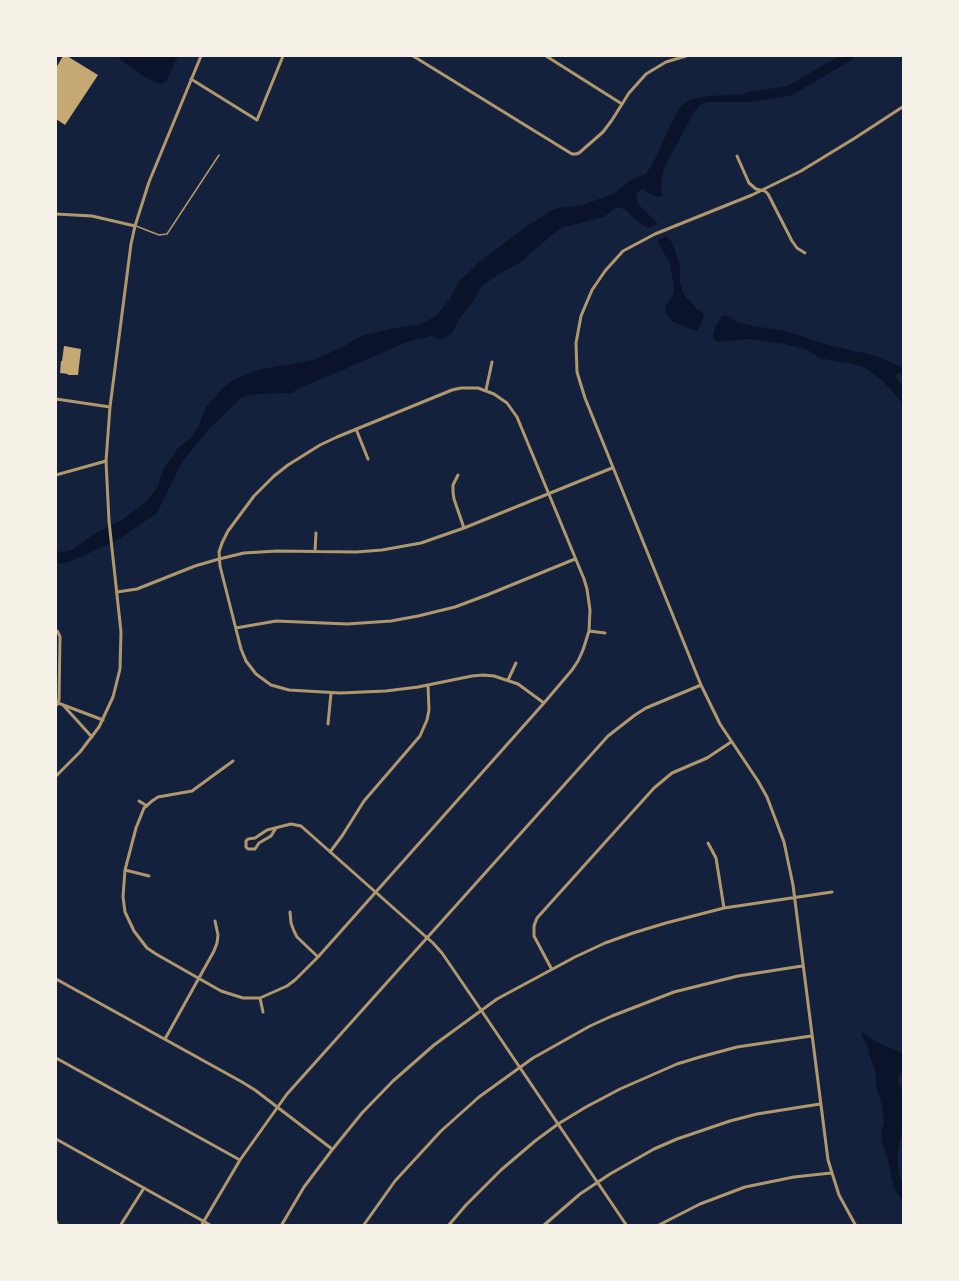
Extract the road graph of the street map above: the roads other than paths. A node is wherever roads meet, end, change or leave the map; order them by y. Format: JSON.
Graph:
{"nodes":[{"id":1,"x":201,"y":56,"type":"edge"},
{"id":2,"x":283,"y":56,"type":"edge"},
{"id":3,"x":413,"y":56,"type":"edge"},
{"id":4,"x":546,"y":56,"type":"edge"},
{"id":5,"x":686,"y":56,"type":"edge"},
{"id":6,"x":191,"y":80,"type":"junction"},
{"id":7,"x":622,"y":104,"type":"junction"},
{"id":8,"x":903,"y":106,"type":"edge"},
{"id":9,"x":219,"y":155,"type":"dead end"},
{"id":10,"x":737,"y":156,"type":"dead end"},
{"id":11,"x":762,"y":190,"type":"junction"},
{"id":12,"x":56,"y":214,"type":"edge"},
{"id":13,"x":135,"y":226,"type":"junction"},
{"id":14,"x":805,"y":253,"type":"dead end"},
{"id":15,"x":492,"y":362,"type":"dead end"},
{"id":16,"x":486,"y":390,"type":"junction"},
{"id":17,"x":56,"y":399,"type":"edge"},
{"id":18,"x":110,"y":407,"type":"junction"},
{"id":19,"x":356,"y":429,"type":"junction"},
{"id":20,"x":368,"y":459,"type":"dead end"},
{"id":21,"x":106,"y":461,"type":"junction"},
{"id":22,"x":613,"y":468,"type":"junction"},
{"id":23,"x":56,"y":475,"type":"edge"},
{"id":24,"x":458,"y":475,"type":"dead end"},
{"id":25,"x":548,"y":494,"type":"junction"},
{"id":26,"x":464,"y":528,"type":"junction"},
{"id":27,"x":316,"y":533,"type":"dead end"},
{"id":28,"x":315,"y":551,"type":"junction"},
{"id":29,"x":219,"y":559,"type":"junction"},
{"id":30,"x":575,"y":559,"type":"junction"},
{"id":31,"x":117,"y":592,"type":"junction"},
{"id":32,"x":236,"y":628,"type":"junction"},
{"id":33,"x":56,"y":630,"type":"edge"},
{"id":34,"x":589,"y":631,"type":"junction"},
{"id":35,"x":605,"y":633,"type":"dead end"},
{"id":36,"x":516,"y":663,"type":"dead end"},
{"id":37,"x":508,"y":680,"type":"junction"},
{"id":38,"x":428,"y":685,"type":"junction"},
{"id":39,"x":701,"y":685,"type":"junction"},
{"id":40,"x":332,"y":692,"type":"junction"},
{"id":41,"x":544,"y":703,"type":"junction"},
{"id":42,"x":58,"y":704,"type":"edge"},
{"id":43,"x":103,"y":720,"type":"junction"},
{"id":44,"x":328,"y":724,"type":"dead end"},
{"id":45,"x":92,"y":737,"type":"junction"},
{"id":46,"x":731,"y":742,"type":"junction"},
{"id":47,"x":233,"y":760,"type":"dead end"},
{"id":48,"x":56,"y":776,"type":"edge"},
{"id":49,"x":139,"y":801,"type":"dead end"},
{"id":50,"x":147,"y":806,"type":"junction"},
{"id":51,"x":276,"y":828,"type":"junction"},
{"id":52,"x":708,"y":843,"type":"dead end"},
{"id":53,"x":330,"y":852,"type":"junction"},
{"id":54,"x":125,"y":870,"type":"junction"},
{"id":55,"x":149,"y":876,"type":"dead end"},
{"id":56,"x":375,"y":892,"type":"junction"},
{"id":57,"x":832,"y":892,"type":"dead end"},
{"id":58,"x":794,"y":898,"type":"junction"},
{"id":59,"x":724,"y":908,"type":"junction"},
{"id":60,"x":290,"y":912,"type":"dead end"},
{"id":61,"x":215,"y":921,"type":"dead end"},
{"id":62,"x":427,"y":938,"type":"junction"},
{"id":63,"x":318,"y":957,"type":"junction"},
{"id":64,"x":802,"y":966,"type":"junction"},
{"id":65,"x":551,"y":968,"type":"junction"},
{"id":66,"x":56,"y":979,"type":"edge"},
{"id":67,"x":199,"y":979,"type":"junction"},
{"id":68,"x":260,"y":998,"type":"junction"},
{"id":69,"x":481,"y":1010,"type":"junction"},
{"id":70,"x":263,"y":1012,"type":"dead end"},
{"id":71,"x":811,"y":1036,"type":"junction"},
{"id":72,"x":165,"y":1039,"type":"junction"},
{"id":73,"x":56,"y":1058,"type":"edge"},
{"id":74,"x":520,"y":1067,"type":"junction"},
{"id":75,"x":820,"y":1104,"type":"junction"},
{"id":76,"x":278,"y":1107,"type":"junction"},
{"id":77,"x":558,"y":1124,"type":"junction"},
{"id":78,"x":56,"y":1139,"type":"edge"},
{"id":79,"x":332,"y":1150,"type":"junction"},
{"id":80,"x":240,"y":1160,"type":"junction"},
{"id":81,"x":831,"y":1173,"type":"junction"},
{"id":82,"x":597,"y":1182,"type":"junction"},
{"id":83,"x":144,"y":1188,"type":"junction"},
{"id":84,"x":56,"y":1221,"type":"edge"},
{"id":85,"x":204,"y":1221,"type":"junction"},
{"id":86,"x":854,"y":1225,"type":"edge"},
{"id":87,"x":58,"y":1226,"type":"edge"},
{"id":88,"x":120,"y":1226,"type":"edge"},
{"id":89,"x":201,"y":1226,"type":"edge"},
{"id":90,"x":212,"y":1226,"type":"edge"},
{"id":91,"x":281,"y":1226,"type":"edge"},
{"id":92,"x":363,"y":1226,"type":"edge"},
{"id":93,"x":448,"y":1226,"type":"edge"},
{"id":94,"x":543,"y":1226,"type":"edge"},
{"id":95,"x":627,"y":1226,"type":"edge"},
{"id":96,"x":657,"y":1226,"type":"edge"}],
"edges":[{"from":1,"to":6,"type":"street"},
{"from":2,"to":6,"type":"street"},
{"from":3,"to":7,"type":"street"},
{"from":4,"to":7,"type":"street"},
{"from":5,"to":7,"type":"street"},
{"from":6,"to":13,"type":"street"},
{"from":8,"to":11,"type":"street"},
{"from":9,"to":13,"type":"lane"},
{"from":10,"to":11,"type":"street"},
{"from":11,"to":14,"type":"street"},
{"from":11,"to":22,"type":"street"},
{"from":12,"to":13,"type":"street"},
{"from":13,"to":18,"type":"street"},
{"from":15,"to":16,"type":"street"},
{"from":16,"to":19,"type":"street"},
{"from":16,"to":25,"type":"street"},
{"from":17,"to":18,"type":"street"},
{"from":18,"to":21,"type":"street"},
{"from":19,"to":20,"type":"street"},
{"from":19,"to":29,"type":"street"},
{"from":21,"to":23,"type":"street"},
{"from":21,"to":31,"type":"street"},
{"from":22,"to":25,"type":"street"},
{"from":22,"to":39,"type":"street"},
{"from":24,"to":26,"type":"street"},
{"from":25,"to":26,"type":"street"},
{"from":25,"to":30,"type":"street"},
{"from":26,"to":28,"type":"street"},
{"from":27,"to":28,"type":"street"},
{"from":28,"to":29,"type":"street"},
{"from":29,"to":31,"type":"street"},
{"from":29,"to":32,"type":"street"},
{"from":30,"to":32,"type":"street"},
{"from":30,"to":34,"type":"street"},
{"from":31,"to":43,"type":"street"},
{"from":32,"to":40,"type":"street"},
{"from":33,"to":42,"type":"street"},
{"from":34,"to":35,"type":"street"},
{"from":34,"to":41,"type":"street"},
{"from":36,"to":37,"type":"street"},
{"from":37,"to":38,"type":"street"},
{"from":37,"to":41,"type":"street"},
{"from":38,"to":40,"type":"street"},
{"from":38,"to":53,"type":"street"},
{"from":39,"to":46,"type":"street"},
{"from":39,"to":62,"type":"street"},
{"from":40,"to":44,"type":"street"},
{"from":41,"to":56,"type":"street"},
{"from":42,"to":43,"type":"street"},
{"from":42,"to":45,"type":"street"},
{"from":43,"to":45,"type":"street"},
{"from":45,"to":48,"type":"street"},
{"from":46,"to":58,"type":"street"},
{"from":46,"to":65,"type":"street"},
{"from":47,"to":50,"type":"street"},
{"from":49,"to":50,"type":"street"},
{"from":50,"to":54,"type":"street"},
{"from":51,"to":51,"type":"street"},
{"from":51,"to":53,"type":"street"},
{"from":52,"to":59,"type":"street"},
{"from":53,"to":56,"type":"street"},
{"from":54,"to":55,"type":"street"},
{"from":54,"to":67,"type":"street"},
{"from":56,"to":62,"type":"street"},
{"from":56,"to":63,"type":"street"},
{"from":57,"to":58,"type":"street"},
{"from":58,"to":59,"type":"street"},
{"from":58,"to":64,"type":"street"},
{"from":59,"to":65,"type":"street"},
{"from":60,"to":63,"type":"street"},
{"from":61,"to":67,"type":"street"},
{"from":62,"to":69,"type":"street"},
{"from":62,"to":76,"type":"street"},
{"from":63,"to":68,"type":"street"},
{"from":64,"to":71,"type":"street"},
{"from":64,"to":74,"type":"street"},
{"from":65,"to":69,"type":"street"},
{"from":66,"to":72,"type":"street"},
{"from":67,"to":68,"type":"street"},
{"from":67,"to":72,"type":"street"},
{"from":68,"to":70,"type":"street"},
{"from":69,"to":74,"type":"street"},
{"from":69,"to":79,"type":"street"},
{"from":71,"to":75,"type":"street"},
{"from":71,"to":77,"type":"street"},
{"from":72,"to":76,"type":"street"},
{"from":73,"to":80,"type":"street"},
{"from":74,"to":77,"type":"street"},
{"from":74,"to":92,"type":"street"},
{"from":75,"to":81,"type":"street"},
{"from":75,"to":82,"type":"street"},
{"from":76,"to":79,"type":"street"},
{"from":76,"to":80,"type":"street"},
{"from":77,"to":82,"type":"street"},
{"from":77,"to":93,"type":"street"},
{"from":78,"to":83,"type":"street"},
{"from":79,"to":91,"type":"street"},
{"from":80,"to":85,"type":"street"},
{"from":81,"to":86,"type":"street"},
{"from":81,"to":96,"type":"street"},
{"from":82,"to":94,"type":"street"},
{"from":82,"to":95,"type":"street"},
{"from":83,"to":85,"type":"street"},
{"from":83,"to":88,"type":"street"},
{"from":84,"to":87,"type":"street"},
{"from":85,"to":89,"type":"street"},
{"from":85,"to":90,"type":"street"}]}
